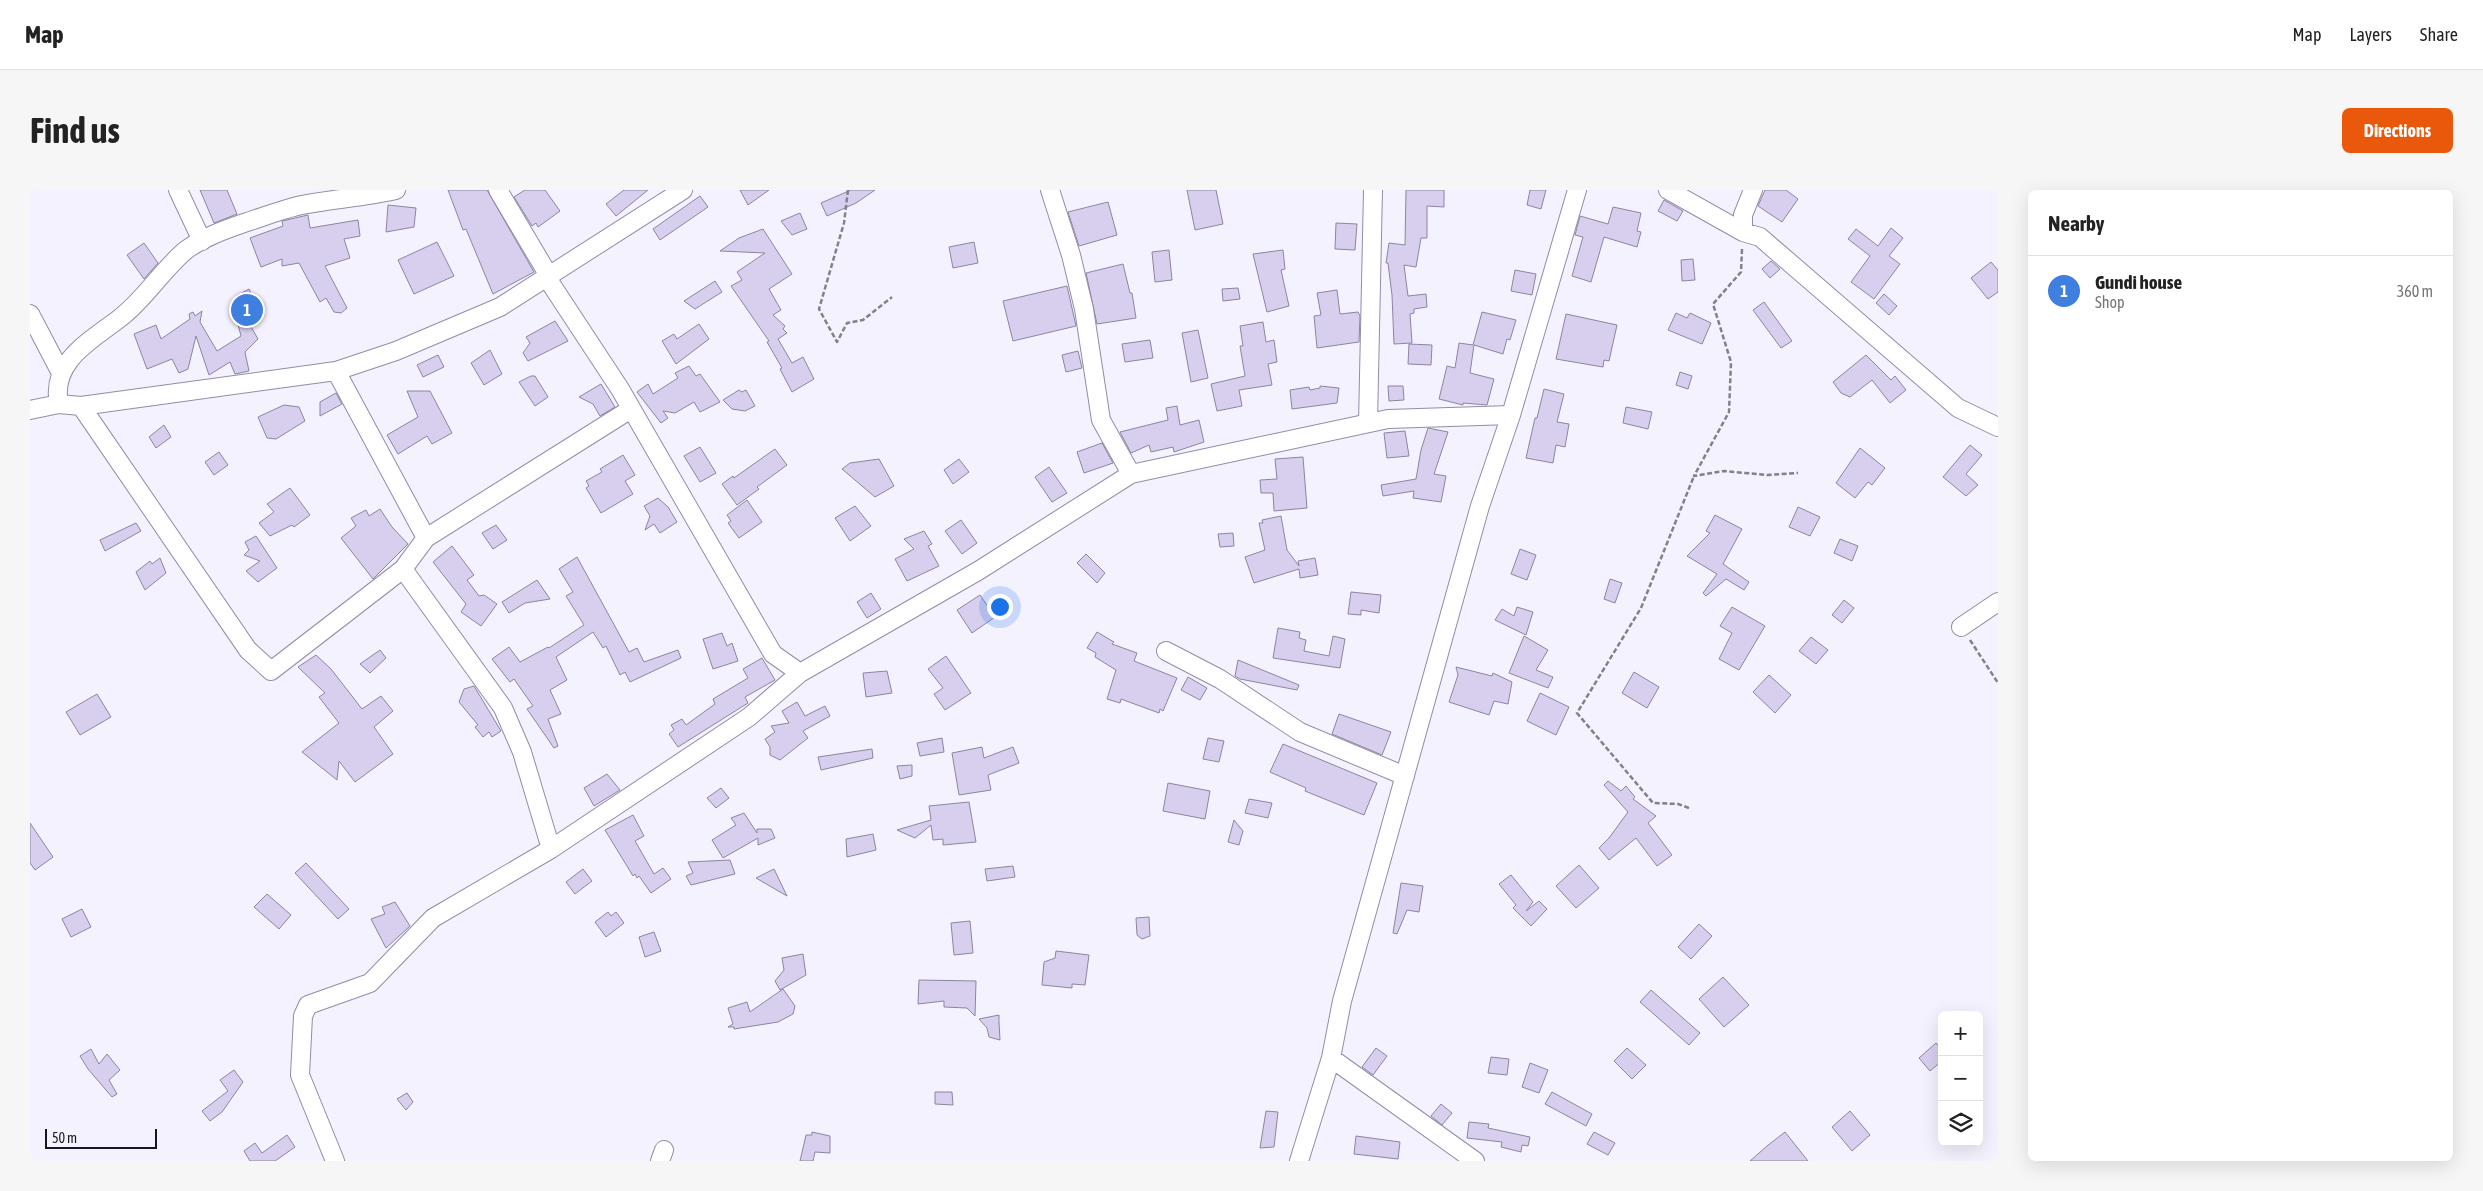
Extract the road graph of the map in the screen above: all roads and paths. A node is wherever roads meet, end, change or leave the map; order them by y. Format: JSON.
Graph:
{"nodes":[{"id":1,"x":178,"y":190,"type":"edge"},
{"id":2,"x":396,"y":190,"type":"edge"},
{"id":3,"x":498,"y":190,"type":"edge"},
{"id":4,"x":683,"y":190,"type":"edge"},
{"id":5,"x":848,"y":190,"type":"edge"},
{"id":6,"x":1050,"y":190,"type":"edge"},
{"id":7,"x":1373,"y":190,"type":"edge"},
{"id":8,"x":1578,"y":190,"type":"edge"},
{"id":9,"x":1668,"y":190,"type":"edge"},
{"id":10,"x":1753,"y":190,"type":"edge"},
{"id":11,"x":1743,"y":232,"type":"junction"},
{"id":12,"x":202,"y":241,"type":"junction"},
{"id":13,"x":548,"y":277,"type":"junction"},
{"id":14,"x":892,"y":297,"type":"dead end"},
{"id":15,"x":30,"y":314,"type":"edge"},
{"id":16,"x":336,"y":371,"type":"junction"},
{"id":17,"x":61,"y":372,"type":"junction"},
{"id":18,"x":59,"y":404,"type":"junction"},
{"id":19,"x":81,"y":406,"type":"junction"},
{"id":20,"x":631,"y":409,"type":"junction"},
{"id":21,"x":30,"y":410,"type":"edge"},
{"id":22,"x":1511,"y":415,"type":"junction"},
{"id":23,"x":1368,"y":423,"type":"junction"},
{"id":24,"x":1998,"y":427,"type":"edge"},
{"id":25,"x":1798,"y":473,"type":"dead end"},
{"id":26,"x":1131,"y":474,"type":"junction"},
{"id":27,"x":1694,"y":476,"type":"junction"},
{"id":28,"x":426,"y":538,"type":"junction"},
{"id":29,"x":404,"y":569,"type":"junction"},
{"id":30,"x":1998,"y":602,"type":"edge"},
{"id":31,"x":1961,"y":627,"type":"joint"},
{"id":32,"x":1166,"y":651,"type":"dead end"},
{"id":33,"x":800,"y":674,"type":"junction"},
{"id":34,"x":1998,"y":683,"type":"edge"},
{"id":35,"x":1405,"y":776,"type":"junction"},
{"id":36,"x":1689,"y":808,"type":"dead end"},
{"id":37,"x":551,"y":849,"type":"junction"},
{"id":38,"x":1331,"y":1058,"type":"junction"},
{"id":39,"x":336,"y":1161,"type":"edge"},
{"id":40,"x":1299,"y":1161,"type":"edge"},
{"id":41,"x":1475,"y":1161,"type":"edge"}],
"edges":[{"from":1,"to":12,"type":"street"},
{"from":2,"to":12,"type":"street"},
{"from":3,"to":13,"type":"street"},
{"from":4,"to":13,"type":"street"},
{"from":5,"to":14,"type":"path"},
{"from":6,"to":26,"type":"street"},
{"from":7,"to":23,"type":"street"},
{"from":8,"to":22,"type":"street"},
{"from":9,"to":11,"type":"street"},
{"from":10,"to":11,"type":"street"},
{"from":11,"to":24,"type":"street"},
{"from":11,"to":27,"type":"path"},
{"from":12,"to":17,"type":"street"},
{"from":13,"to":16,"type":"street"},
{"from":13,"to":20,"type":"street"},
{"from":15,"to":17,"type":"street"},
{"from":16,"to":19,"type":"street"},
{"from":16,"to":28,"type":"street"},
{"from":17,"to":18,"type":"street"},
{"from":18,"to":19,"type":"street"},
{"from":18,"to":21,"type":"street"},
{"from":19,"to":29,"type":"street"},
{"from":20,"to":28,"type":"street"},
{"from":20,"to":33,"type":"street"},
{"from":22,"to":23,"type":"street"},
{"from":22,"to":35,"type":"street"},
{"from":23,"to":26,"type":"street"},
{"from":25,"to":27,"type":"path"},
{"from":26,"to":33,"type":"street"},
{"from":27,"to":36,"type":"path"},
{"from":28,"to":29,"type":"street"},
{"from":29,"to":37,"type":"street"},
{"from":30,"to":31,"type":"street"},
{"from":31,"to":34,"type":"path"},
{"from":32,"to":35,"type":"street"},
{"from":33,"to":37,"type":"street"},
{"from":35,"to":38,"type":"street"},
{"from":37,"to":39,"type":"street"},
{"from":38,"to":40,"type":"street"},
{"from":38,"to":41,"type":"street"}]}
